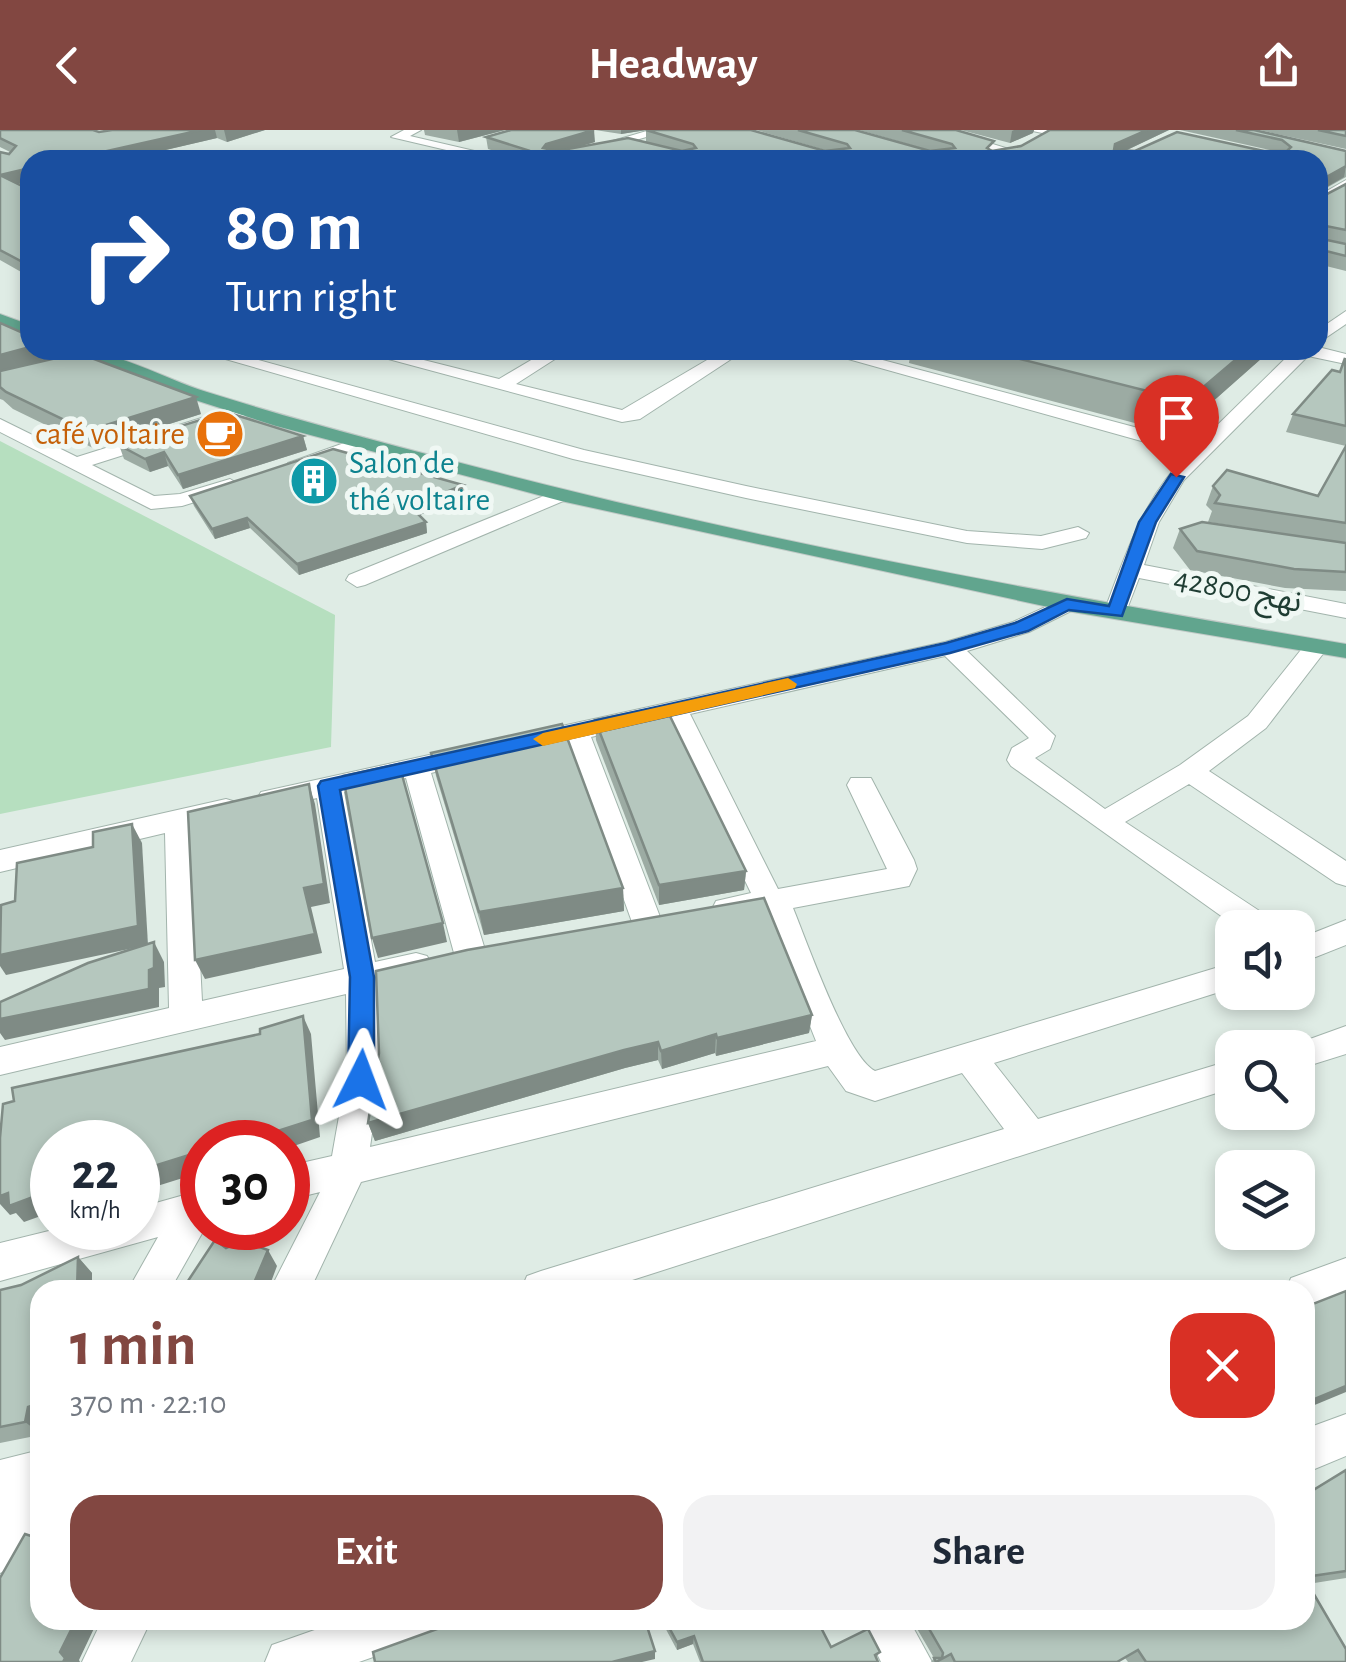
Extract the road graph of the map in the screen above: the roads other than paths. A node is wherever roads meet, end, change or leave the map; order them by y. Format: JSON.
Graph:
{"nodes":[{"id":1,"x":415,"y":130,"type":"edge"},
{"id":2,"x":664,"y":130,"type":"edge"},
{"id":3,"x":934,"y":130,"type":"edge"},
{"id":4,"x":1041,"y":131,"type":"edge"},
{"id":5,"x":591,"y":134,"type":"edge"},
{"id":6,"x":497,"y":140,"type":"edge"},
{"id":7,"x":617,"y":141,"type":"junction"},
{"id":8,"x":460,"y":149,"type":"junction"},
{"id":9,"x":464,"y":150,"type":"edge"},
{"id":10,"x":587,"y":150,"type":"edge"},
{"id":11,"x":652,"y":150,"type":"edge"},
{"id":12,"x":1006,"y":150,"type":"edge"},
{"id":13,"x":1017,"y":150,"type":"edge"},
{"id":14,"x":73,"y":360,"type":"edge"},
{"id":15,"x":107,"y":360,"type":"edge"},
{"id":16,"x":249,"y":360,"type":"edge"},
{"id":17,"x":405,"y":360,"type":"edge"},
{"id":18,"x":543,"y":360,"type":"edge"},
{"id":19,"x":720,"y":360,"type":"edge"},
{"id":20,"x":862,"y":360,"type":"edge"},
{"id":21,"x":901,"y":360,"type":"edge"},
{"id":22,"x":1295,"y":360,"type":"edge"},
{"id":23,"x":58,"y":367,"type":"edge"},
{"id":24,"x":891,"y":368,"type":"junction"},
{"id":25,"x":503,"y":384,"type":"junction"},
{"id":26,"x":246,"y":410,"type":"junction"},
{"id":27,"x":0,"y":426,"type":"edge"},
{"id":28,"x":601,"y":436,"type":"junction"},
{"id":29,"x":362,"y":443,"type":"junction"},
{"id":30,"x":1201,"y":451,"type":"junction"},
{"id":31,"x":74,"y":464,"type":"junction"},
{"id":32,"x":561,"y":495,"type":"junction"},
{"id":33,"x":1078,"y":533,"type":"dead end"},
{"id":34,"x":1130,"y":570,"type":"junction"},
{"id":35,"x":358,"y":580,"type":"dead end"},
{"id":36,"x":1067,"y":604,"type":"junction"},
{"id":37,"x":1346,"y":611,"type":"edge"},
{"id":38,"x":1116,"y":612,"type":"junction"},
{"id":39,"x":1317,"y":646,"type":"junction"},
{"id":40,"x":950,"y":648,"type":"junction"},
{"id":41,"x":1346,"y":651,"type":"edge"},
{"id":42,"x":676,"y":710,"type":"junction"},
{"id":43,"x":576,"y":732,"type":"junction"},
{"id":44,"x":416,"y":767,"type":"junction"},
{"id":45,"x":1190,"y":770,"type":"junction"},
{"id":46,"x":861,"y":785,"type":"dead end"},
{"id":47,"x":329,"y":786,"type":"junction"},
{"id":48,"x":179,"y":819,"type":"junction"},
{"id":49,"x":1104,"y":822,"type":"junction"},
{"id":50,"x":0,"y":861,"type":"edge"},
{"id":51,"x":1346,"y":875,"type":"edge"},
{"id":52,"x":772,"y":902,"type":"junction"},
{"id":53,"x":1235,"y":910,"type":"edge"},
{"id":54,"x":647,"y":922,"type":"junction"},
{"id":55,"x":612,"y":928,"type":"edge"},
{"id":56,"x":1346,"y":932,"type":"edge"},
{"id":57,"x":1315,"y":945,"type":"edge"},
{"id":58,"x":505,"y":947,"type":"edge"},
{"id":59,"x":470,"y":953,"type":"junction"},
{"id":60,"x":362,"y":977,"type":"junction"},
{"id":61,"x":1215,"y":981,"type":"edge"},
{"id":62,"x":186,"y":1019,"type":"junction"},
{"id":63,"x":1346,"y":1040,"type":"edge"},
{"id":64,"x":836,"y":1050,"type":"junction"},
{"id":65,"x":1315,"y":1050,"type":"edge"},
{"id":66,"x":970,"y":1058,"type":"junction"},
{"id":67,"x":0,"y":1062,"type":"edge"},
{"id":68,"x":1215,"y":1079,"type":"edge"},
{"id":69,"x":1032,"y":1138,"type":"junction"},
{"id":70,"x":348,"y":1166,"type":"junction"},
{"id":71,"x":310,"y":1177,"type":"edge"},
{"id":72,"x":180,"y":1238,"type":"edge"},
{"id":73,"x":45,"y":1250,"type":"edge"},
{"id":74,"x":0,"y":1262,"type":"edge"},
{"id":75,"x":1346,"y":1277,"type":"edge"},
{"id":76,"x":154,"y":1280,"type":"edge"},
{"id":77,"x":295,"y":1280,"type":"edge"},
{"id":78,"x":573,"y":1280,"type":"edge"},
{"id":79,"x":1315,"y":1288,"type":"edge"},
{"id":80,"x":1346,"y":1435,"type":"edge"},
{"id":81,"x":1315,"y":1448,"type":"edge"},
{"id":82,"x":30,"y":1474,"type":"edge"},
{"id":83,"x":0,"y":1482,"type":"edge"},
{"id":84,"x":30,"y":1498,"type":"edge"},
{"id":85,"x":0,"y":1550,"type":"edge"},
{"id":86,"x":122,"y":1630,"type":"edge"},
{"id":87,"x":384,"y":1630,"type":"edge"},
{"id":88,"x":887,"y":1630,"type":"edge"},
{"id":89,"x":106,"y":1662,"type":"edge"},
{"id":90,"x":289,"y":1662,"type":"edge"},
{"id":91,"x":908,"y":1662,"type":"edge"}],
"edges":[{"from":1,"to":8,"type":"street"},
{"from":2,"to":7,"type":"street"},
{"from":3,"to":12,"type":"street"},
{"from":4,"to":13,"type":"street"},
{"from":5,"to":7,"type":"street"},
{"from":6,"to":8,"type":"street"},
{"from":7,"to":10,"type":"street"},
{"from":7,"to":11,"type":"street"},
{"from":8,"to":9,"type":"street"},
{"from":14,"to":23,"type":"street"},
{"from":15,"to":26,"type":"main road"},
{"from":16,"to":28,"type":"street"},
{"from":17,"to":25,"type":"street"},
{"from":18,"to":25,"type":"street"},
{"from":19,"to":28,"type":"street"},
{"from":20,"to":24,"type":"street"},
{"from":21,"to":24,"type":"street"},
{"from":22,"to":30,"type":"street"},
{"from":24,"to":30,"type":"street"},
{"from":25,"to":28,"type":"street"},
{"from":26,"to":29,"type":"main road"},
{"from":26,"to":31,"type":"street"},
{"from":27,"to":31,"type":"street"},
{"from":28,"to":33,"type":"street"},
{"from":29,"to":31,"type":"street"},
{"from":29,"to":32,"type":"main road"},
{"from":30,"to":34,"type":"street"},
{"from":32,"to":35,"type":"street"},
{"from":32,"to":36,"type":"main road"},
{"from":34,"to":37,"type":"street","name":"نهج 42800"},
{"from":34,"to":38,"type":"street"},
{"from":36,"to":38,"type":"main road"},
{"from":36,"to":40,"type":"street"},
{"from":38,"to":39,"type":"main road"},
{"from":39,"to":41,"type":"main road"},
{"from":39,"to":45,"type":"street"},
{"from":40,"to":42,"type":"street"},
{"from":40,"to":49,"type":"street"},
{"from":42,"to":43,"type":"street"},
{"from":42,"to":52,"type":"street"},
{"from":43,"to":44,"type":"street"},
{"from":43,"to":54,"type":"street"},
{"from":44,"to":47,"type":"street"},
{"from":44,"to":59,"type":"street"},
{"from":45,"to":49,"type":"street"},
{"from":45,"to":51,"type":"street"},
{"from":46,"to":52,"type":"street"},
{"from":47,"to":48,"type":"street"},
{"from":47,"to":60,"type":"street"},
{"from":48,"to":50,"type":"street"},
{"from":48,"to":62,"type":"street"},
{"from":49,"to":53,"type":"street"},
{"from":52,"to":54,"type":"street"},
{"from":52,"to":64,"type":"street"},
{"from":54,"to":55,"type":"street"},
{"from":56,"to":57,"type":"street"},
{"from":58,"to":59,"type":"street"},
{"from":59,"to":60,"type":"street"},
{"from":60,"to":62,"type":"street"},
{"from":60,"to":70,"type":"street"},
{"from":61,"to":66,"type":"street"},
{"from":62,"to":67,"type":"street"},
{"from":63,"to":65,"type":"street"},
{"from":64,"to":66,"type":"street"},
{"from":64,"to":70,"type":"street"},
{"from":66,"to":69,"type":"street"},
{"from":68,"to":69,"type":"street"},
{"from":69,"to":78,"type":"street"},
{"from":70,"to":71,"type":"street"},
{"from":70,"to":77,"type":"street"},
{"from":72,"to":76,"type":"street"},
{"from":73,"to":74,"type":"street"},
{"from":75,"to":79,"type":"street"},
{"from":80,"to":81,"type":"street"},
{"from":82,"to":83,"type":"street"},
{"from":84,"to":85,"type":"street"},
{"from":86,"to":89,"type":"street"},
{"from":87,"to":90,"type":"street"},
{"from":88,"to":91,"type":"street"}]}
